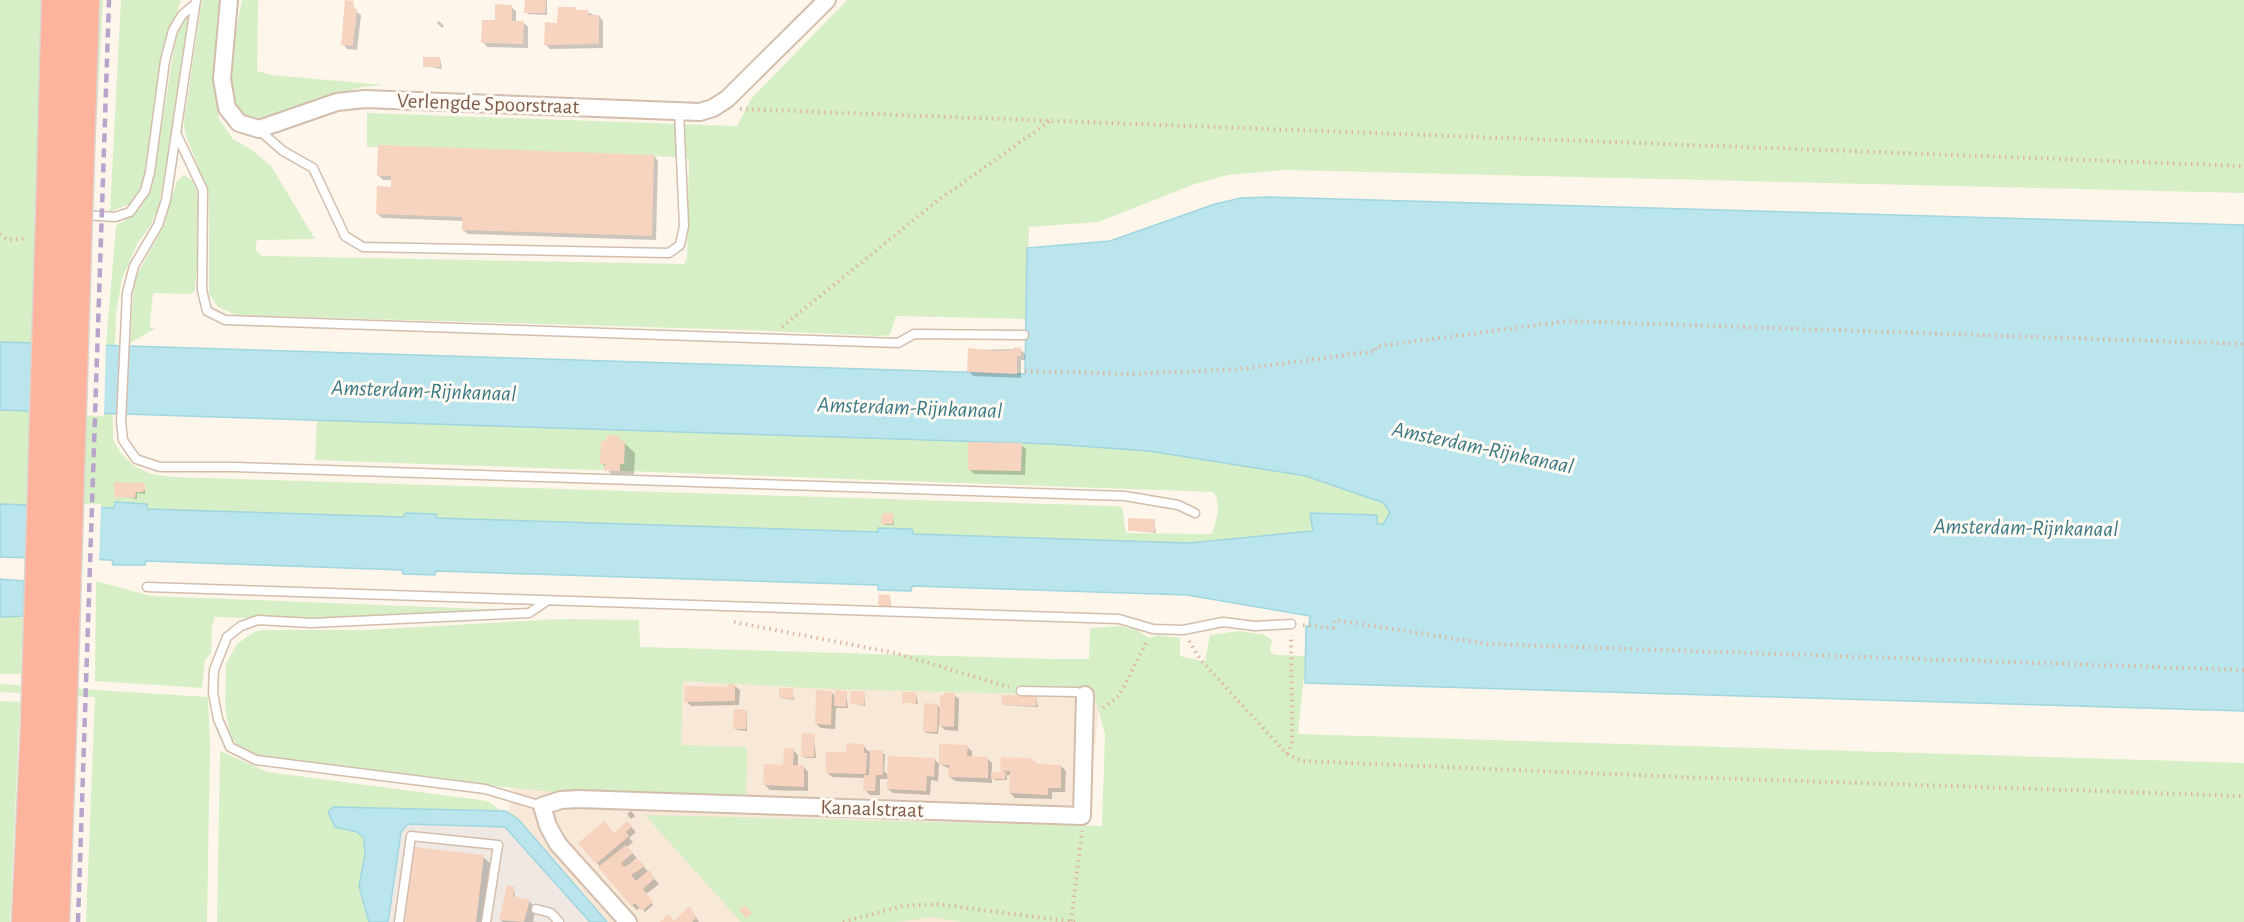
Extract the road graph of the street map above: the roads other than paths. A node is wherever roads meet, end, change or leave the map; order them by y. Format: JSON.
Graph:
{"nodes":[{"id":1,"x":57,"y":0,"type":"edge"},
{"id":2,"x":84,"y":0,"type":"edge"},
{"id":3,"x":229,"y":0,"type":"edge"},
{"id":4,"x":827,"y":0,"type":"edge"},
{"id":5,"x":196,"y":2,"type":"edge"},
{"id":6,"x":679,"y":111,"type":"junction"},
{"id":7,"x":259,"y":129,"type":"junction"},
{"id":8,"x":177,"y":134,"type":"junction"},
{"id":9,"x":65,"y":181,"type":"junction"},
{"id":10,"x":45,"y":213,"type":"dead end"},
{"id":11,"x":57,"y":214,"type":"dead end"},
{"id":12,"x":68,"y":214,"type":"dead end"},
{"id":13,"x":1024,"y":335,"type":"dead end"},
{"id":14,"x":1195,"y":513,"type":"dead end"},
{"id":15,"x":147,"y":587,"type":"dead end"},
{"id":16,"x":547,"y":601,"type":"junction"},
{"id":17,"x":1291,"y":624,"type":"road end"},
{"id":18,"x":1021,"y":691,"type":"road end"},
{"id":19,"x":1085,"y":695,"type":"joint"},
{"id":20,"x":49,"y":728,"type":"junction"},
{"id":21,"x":542,"y":806,"type":"junction"},
{"id":22,"x":536,"y":909,"type":"dead end"},
{"id":23,"x":27,"y":922,"type":"edge"},
{"id":24,"x":54,"y":922,"type":"edge"},
{"id":25,"x":399,"y":922,"type":"edge"},
{"id":26,"x":486,"y":922,"type":"edge"},
{"id":27,"x":559,"y":922,"type":"edge"},
{"id":28,"x":628,"y":922,"type":"edge"}],
"edges":[{"from":1,"to":9,"type":"highway"},
{"from":2,"to":9,"type":"highway"},
{"from":3,"to":7,"type":"street"},
{"from":4,"to":6,"type":"street","name":"Verlengde Spoorstraat"},
{"from":5,"to":8,"type":"lane"},
{"from":5,"to":12,"type":"lane"},
{"from":6,"to":7,"type":"street","name":"Verlengde Spoorstraat"},
{"from":6,"to":7,"type":"lane"},
{"from":8,"to":13,"type":"lane"},
{"from":8,"to":14,"type":"lane"},
{"from":9,"to":20,"type":"highway","bridge":true},
{"from":10,"to":11,"type":"lane"},
{"from":15,"to":16,"type":"lane"},
{"from":16,"to":17,"type":"lane"},
{"from":16,"to":21,"type":"lane"},
{"from":18,"to":19,"type":"lane"},
{"from":19,"to":21,"type":"street","name":"Kanaalstraat"},
{"from":20,"to":23,"type":"highway"},
{"from":20,"to":24,"type":"highway"},
{"from":21,"to":28,"type":"street"},
{"from":22,"to":27,"type":"lane"},
{"from":25,"to":26,"type":"lane"}]}
